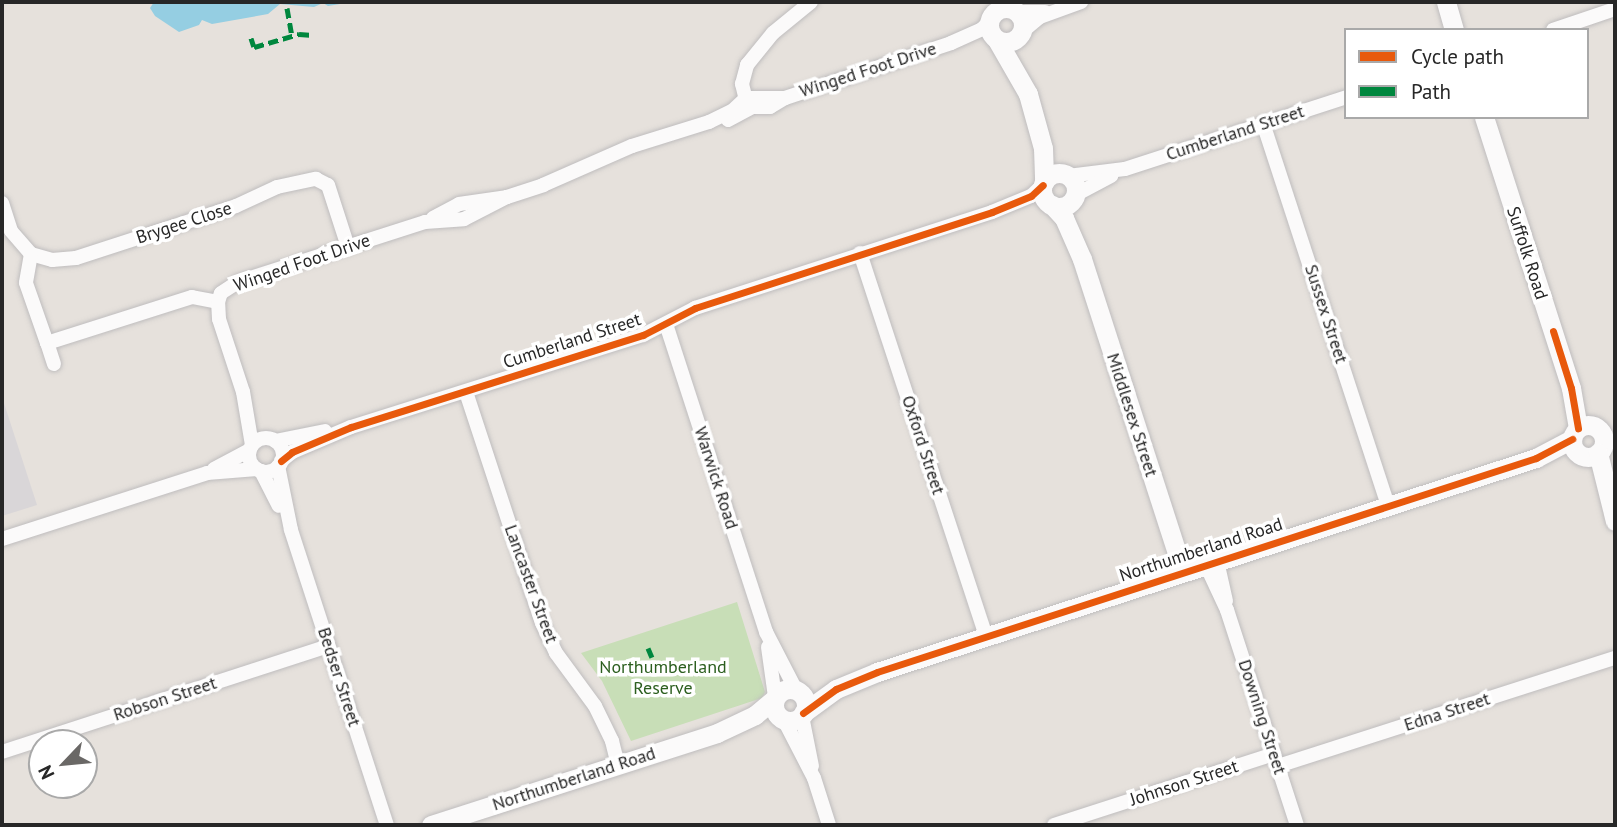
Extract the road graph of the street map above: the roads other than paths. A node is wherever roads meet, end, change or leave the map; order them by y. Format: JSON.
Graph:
{"nodes":[{"id":1,"x":811,"y":2,"type":"edge"},
{"id":2,"x":1081,"y":2,"type":"edge"},
{"id":3,"x":1446,"y":2,"type":"edge"},
{"id":4,"x":1012,"y":8,"type":"edge"},
{"id":5,"x":1615,"y":9,"type":"edge"},
{"id":6,"x":1053,"y":11,"type":"junction"},
{"id":7,"x":993,"y":24,"type":"edge"},
{"id":8,"x":1454,"y":27,"type":"edge"},
{"id":9,"x":1559,"y":28,"type":"edge"},
{"id":10,"x":1020,"y":34,"type":"junction"},
{"id":11,"x":1028,"y":94,"type":"junction"},
{"id":12,"x":1344,"y":98,"type":"edge"},
{"id":13,"x":747,"y":103,"type":"junction"},
{"id":14,"x":1485,"y":119,"type":"edge"},
{"id":15,"x":1263,"y":123,"type":"junction"},
{"id":16,"x":1038,"y":127,"type":"junction"},
{"id":17,"x":1125,"y":169,"type":"junction"},
{"id":18,"x":1065,"y":175,"type":"junction"},
{"id":19,"x":1043,"y":183,"type":"junction"},
{"id":20,"x":1073,"y":198,"type":"junction"},
{"id":21,"x":2,"y":203,"type":"edge"},
{"id":22,"x":1050,"y":205,"type":"junction"},
{"id":23,"x":992,"y":212,"type":"junction"},
{"id":24,"x":348,"y":247,"type":"junction"},
{"id":25,"x":860,"y":253,"type":"junction"},
{"id":26,"x":32,"y":254,"type":"junction"},
{"id":27,"x":1082,"y":259,"type":"junction"},
{"id":28,"x":218,"y":302,"type":"junction"},
{"id":29,"x":666,"y":324,"type":"junction"},
{"id":30,"x":47,"y":343,"type":"junction"},
{"id":31,"x":54,"y":364,"type":"dead end"},
{"id":32,"x":466,"y":391,"type":"junction"},
{"id":33,"x":243,"y":392,"type":"junction"},
{"id":34,"x":351,"y":427,"type":"junction"},
{"id":35,"x":272,"y":439,"type":"junction"},
{"id":36,"x":1594,"y":439,"type":"edge"},
{"id":37,"x":251,"y":448,"type":"junction"},
{"id":38,"x":280,"y":464,"type":"junction"},
{"id":39,"x":259,"y":470,"type":"junction"},
{"id":40,"x":207,"y":473,"type":"junction"},
{"id":41,"x":1388,"y":506,"type":"junction"},
{"id":42,"x":1615,"y":521,"type":"edge"},
{"id":43,"x":291,"y":530,"type":"junction"},
{"id":44,"x":2,"y":539,"type":"edge"},
{"id":45,"x":1212,"y":563,"type":"junction"},
{"id":46,"x":1183,"y":572,"type":"junction"},
{"id":47,"x":766,"y":632,"type":"junction"},
{"id":48,"x":986,"y":636,"type":"junction"},
{"id":49,"x":328,"y":646,"type":"junction"},
{"id":50,"x":1615,"y":658,"type":"edge"},
{"id":51,"x":877,"y":672,"type":"junction"},
{"id":52,"x":797,"y":691,"type":"junction"},
{"id":53,"x":775,"y":698,"type":"junction"},
{"id":54,"x":793,"y":717,"type":"junction"},
{"id":55,"x":717,"y":733,"type":"junction"},
{"id":56,"x":2,"y":752,"type":"edge"},
{"id":57,"x":1276,"y":760,"type":"junction"},
{"id":58,"x":618,"y":765,"type":"junction"},
{"id":59,"x":387,"y":825,"type":"edge"},
{"id":60,"x":431,"y":825,"type":"edge"},
{"id":61,"x":829,"y":825,"type":"edge"},
{"id":62,"x":1054,"y":825,"type":"edge"},
{"id":63,"x":1297,"y":825,"type":"edge"}],
"edges":[{"from":1,"to":13,"type":"street"},
{"from":2,"to":6,"type":"street"},
{"from":3,"to":8,"type":"street"},
{"from":4,"to":6,"type":"street"},
{"from":4,"to":7,"type":"street"},
{"from":4,"to":10,"type":"street"},
{"from":5,"to":9,"type":"street"},
{"from":6,"to":10,"type":"street"},
{"from":7,"to":10,"type":"street"},
{"from":7,"to":11,"type":"street"},
{"from":7,"to":13,"type":"street","name":"Winged Foot Drive"},
{"from":10,"to":11,"type":"street"},
{"from":11,"to":16,"type":"street"},
{"from":12,"to":15,"type":"street","name":"Cumberland Street"},
{"from":13,"to":24,"type":"street","name":"Winged Foot Drive"},
{"from":14,"to":36,"type":"street","name":"Suffolk Road"},
{"from":15,"to":17,"type":"street","name":"Cumberland Street"},
{"from":15,"to":41,"type":"street","name":"Sussex Street"},
{"from":16,"to":18,"type":"street"},
{"from":16,"to":19,"type":"street"},
{"from":17,"to":18,"type":"street","name":"Cumberland Street"},
{"from":17,"to":20,"type":"street","name":"Cumberland Street"},
{"from":18,"to":19,"type":"street"},
{"from":18,"to":20,"type":"street"},
{"from":19,"to":22,"type":"street"},
{"from":19,"to":23,"type":"street","name":"Cumberland Street"},
{"from":20,"to":22,"type":"street"},
{"from":20,"to":27,"type":"street","name":"Middlesex Street"},
{"from":21,"to":26,"type":"street"},
{"from":22,"to":23,"type":"street","name":"Cumberland Street"},
{"from":22,"to":27,"type":"street","name":"Middlesex Street"},
{"from":23,"to":25,"type":"street","name":"Cumberland Street"},
{"from":24,"to":26,"type":"street","name":"Brygee Close"},
{"from":24,"to":28,"type":"street","name":"Winged Foot Drive"},
{"from":25,"to":29,"type":"street","name":"Cumberland Street"},
{"from":25,"to":48,"type":"street","name":"Oxford Street"},
{"from":26,"to":30,"type":"street"},
{"from":27,"to":46,"type":"street","name":"Middlesex Street"},
{"from":28,"to":30,"type":"street","name":"Winged Foot Drive"},
{"from":28,"to":33,"type":"street"},
{"from":29,"to":32,"type":"street","name":"Cumberland Street"},
{"from":29,"to":47,"type":"street","name":"Warwick Road"},
{"from":30,"to":31,"type":"street"},
{"from":32,"to":34,"type":"street","name":"Cumberland Street"},
{"from":32,"to":58,"type":"street","name":"Lancaster Street"},
{"from":33,"to":35,"type":"street"},
{"from":33,"to":37,"type":"street"},
{"from":34,"to":35,"type":"street","name":"Cumberland Street"},
{"from":34,"to":38,"type":"street","name":"Cumberland Street"},
{"from":35,"to":37,"type":"street"},
{"from":35,"to":38,"type":"street"},
{"from":36,"to":41,"type":"street","name":"Northumberland Road"},
{"from":36,"to":42,"type":"street","name":"Suffolk Road"},
{"from":37,"to":39,"type":"street"},
{"from":37,"to":40,"type":"street"},
{"from":38,"to":39,"type":"street"},
{"from":38,"to":43,"type":"street","name":"Bedser Street"},
{"from":39,"to":40,"type":"street"},
{"from":39,"to":43,"type":"street","name":"Bedser Street"},
{"from":40,"to":44,"type":"street"},
{"from":41,"to":45,"type":"street","name":"Northumberland Road"},
{"from":43,"to":49,"type":"street","name":"Bedser Street"},
{"from":45,"to":46,"type":"street","name":"Northumberland Road"},
{"from":45,"to":57,"type":"street","name":"Downing Street"},
{"from":46,"to":48,"type":"street","name":"Northumberland Road"},
{"from":47,"to":52,"type":"street","name":"Warwick Road"},
{"from":47,"to":53,"type":"street","name":"Warwick Road"},
{"from":48,"to":51,"type":"street","name":"Northumberland Road"},
{"from":49,"to":56,"type":"street","name":"Robson Street"},
{"from":49,"to":59,"type":"street","name":"Bedser Street"},
{"from":50,"to":57,"type":"street","name":"Edna Street"},
{"from":51,"to":52,"type":"street","name":"Northumberland Road"},
{"from":51,"to":54,"type":"street","name":"Northumberland Road"},
{"from":52,"to":53,"type":"street"},
{"from":52,"to":54,"type":"street"},
{"from":53,"to":54,"type":"street"},
{"from":53,"to":55,"type":"street","name":"Northumberland Road"},
{"from":54,"to":55,"type":"street","name":"Northumberland Road"},
{"from":54,"to":61,"type":"street"},
{"from":55,"to":58,"type":"street","name":"Northumberland Road"},
{"from":57,"to":62,"type":"street","name":"Johnson Street"},
{"from":57,"to":63,"type":"street","name":"Downing Street"},
{"from":58,"to":60,"type":"street","name":"Northumberland Road"}]}
